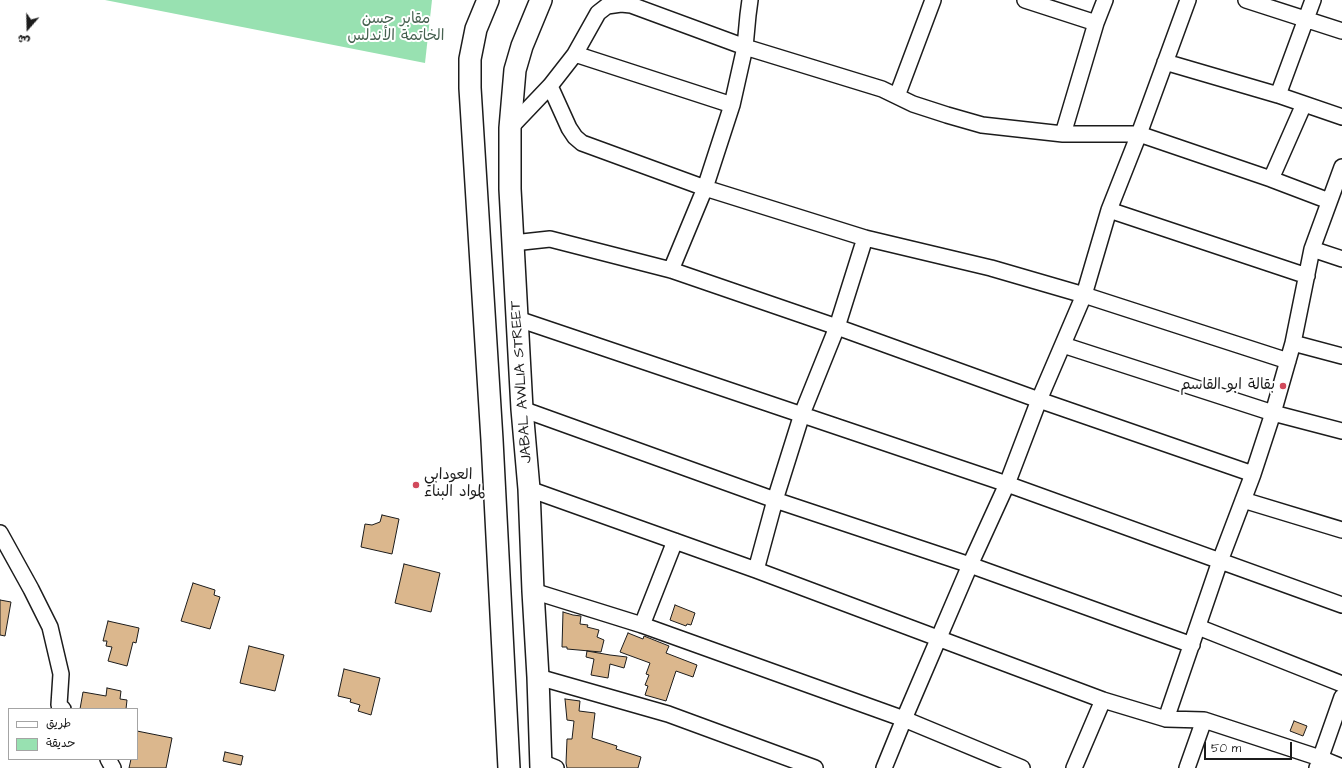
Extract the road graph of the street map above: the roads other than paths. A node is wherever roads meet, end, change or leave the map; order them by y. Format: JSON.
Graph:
{"nodes":[{"id":1,"x":488,"y":0,"type":"edge"},
{"id":2,"x":540,"y":0,"type":"edge"},
{"id":3,"x":750,"y":0,"type":"edge"},
{"id":4,"x":933,"y":0,"type":"edge"},
{"id":5,"x":1025,"y":0,"type":"edge"},
{"id":6,"x":1105,"y":0,"type":"edge"},
{"id":7,"x":1188,"y":0,"type":"edge"},
{"id":8,"x":1246,"y":0,"type":"edge"},
{"id":9,"x":1313,"y":0,"type":"edge"},
{"id":10,"x":1306,"y":19,"type":"junction"},
{"id":11,"x":1096,"y":23,"type":"junction"},
{"id":12,"x":1342,"y":31,"type":"edge"},
{"id":13,"x":745,"y":48,"type":"junction"},
{"id":14,"x":575,"y":54,"type":"junction"},
{"id":15,"x":1165,"y":62,"type":"junction"},
{"id":16,"x":550,"y":86,"type":"junction"},
{"id":17,"x":1278,"y":95,"type":"junction"},
{"id":18,"x":897,"y":96,"type":"junction"},
{"id":19,"x":1304,"y":104,"type":"junction"},
{"id":20,"x":732,"y":105,"type":"junction"},
{"id":21,"x":1342,"y":117,"type":"edge"},
{"id":22,"x":510,"y":128,"type":"junction"},
{"id":23,"x":1063,"y":134,"type":"junction"},
{"id":24,"x":1139,"y":134,"type":"junction"},
{"id":25,"x":1342,"y":167,"type":"edge"},
{"id":26,"x":1270,"y":179,"type":"junction"},
{"id":27,"x":705,"y":188,"type":"junction"},
{"id":28,"x":1335,"y":195,"type":"edge"},
{"id":29,"x":1109,"y":210,"type":"junction"},
{"id":30,"x":865,"y":238,"type":"junction"},
{"id":31,"x":513,"y":242,"type":"junction"},
{"id":32,"x":1312,"y":249,"type":"junction"},
{"id":33,"x":1342,"y":259,"type":"edge"},
{"id":34,"x":671,"y":270,"type":"junction"},
{"id":35,"x":1306,"y":276,"type":"junction"},
{"id":36,"x":1084,"y":295,"type":"junction"},
{"id":37,"x":518,"y":319,"type":"junction"},
{"id":38,"x":837,"y":327,"type":"junction"},
{"id":39,"x":1293,"y":343,"type":"junction"},
{"id":40,"x":1063,"y":345,"type":"junction"},
{"id":41,"x":1342,"y":356,"type":"edge"},
{"id":42,"x":1288,"y":361,"type":"junction"},
{"id":43,"x":1039,"y":400,"type":"junction"},
{"id":44,"x":522,"y":409,"type":"junction"},
{"id":45,"x":1273,"y":413,"type":"junction"},
{"id":46,"x":802,"y":414,"type":"junction"},
{"id":47,"x":1342,"y":431,"type":"edge"},
{"id":48,"x":1253,"y":474,"type":"junction"},
{"id":49,"x":1007,"y":484,"type":"junction"},
{"id":50,"x":529,"y":490,"type":"junction"},
{"id":51,"x":775,"y":500,"type":"junction"},
{"id":52,"x":1244,"y":500,"type":"junction"},
{"id":53,"x":1342,"y":530,"type":"edge"},
{"id":54,"x":0,"y":533,"type":"edge"},
{"id":55,"x":675,"y":541,"type":"junction"},
{"id":56,"x":1220,"y":561,"type":"junction"},
{"id":57,"x":970,"y":565,"type":"junction"},
{"id":58,"x":756,"y":570,"type":"junction"},
{"id":59,"x":533,"y":592,"type":"junction"},
{"id":60,"x":1342,"y":605,"type":"edge"},
{"id":61,"x":642,"y":625,"type":"junction"},
{"id":62,"x":1198,"y":627,"type":"junction"},
{"id":63,"x":938,"y":639,"type":"junction"},
{"id":64,"x":1192,"y":645,"type":"junction"},
{"id":65,"x":538,"y":676,"type":"junction"},
{"id":66,"x":1342,"y":684,"type":"edge"},
{"id":67,"x":1342,"y":697,"type":"edge"},
{"id":68,"x":1103,"y":700,"type":"junction"},
{"id":69,"x":62,"y":708,"type":"edge"},
{"id":70,"x":904,"y":719,"type":"junction"},
{"id":71,"x":1166,"y":719,"type":"junction"},
{"id":72,"x":1204,"y":720,"type":"junction"},
{"id":73,"x":992,"y":762,"type":"edge"},
{"id":74,"x":1318,"y":763,"type":"edge"},
{"id":75,"x":546,"y":766,"type":"edge"},
{"id":76,"x":1342,"y":767,"type":"edge"},
{"id":77,"x":509,"y":768,"type":"edge"},
{"id":78,"x":815,"y":768,"type":"edge"},
{"id":79,"x":884,"y":768,"type":"edge"},
{"id":80,"x":1022,"y":768,"type":"edge"},
{"id":81,"x":1074,"y":768,"type":"edge"},
{"id":82,"x":1187,"y":768,"type":"edge"}],
"edges":[{"from":1,"to":77,"type":"highway"},
{"from":2,"to":22,"type":"highway","name":"JABAL AWLIA STREET"},
{"from":3,"to":13,"type":"street"},
{"from":4,"to":18,"type":"street"},
{"from":5,"to":11,"type":"street"},
{"from":6,"to":11,"type":"street"},
{"from":7,"to":15,"type":"street"},
{"from":8,"to":10,"type":"street"},
{"from":9,"to":10,"type":"street"},
{"from":10,"to":12,"type":"street"},
{"from":10,"to":17,"type":"street"},
{"from":11,"to":23,"type":"street"},
{"from":13,"to":14,"type":"street"},
{"from":13,"to":18,"type":"street"},
{"from":13,"to":20,"type":"street"},
{"from":14,"to":16,"type":"street"},
{"from":14,"to":20,"type":"street"},
{"from":15,"to":17,"type":"street"},
{"from":15,"to":24,"type":"street"},
{"from":16,"to":22,"type":"street"},
{"from":16,"to":27,"type":"street"},
{"from":17,"to":19,"type":"street"},
{"from":18,"to":23,"type":"street"},
{"from":19,"to":21,"type":"street"},
{"from":19,"to":26,"type":"street"},
{"from":20,"to":27,"type":"street"},
{"from":22,"to":31,"type":"highway","name":"JABAL AWLIA STREET"},
{"from":23,"to":24,"type":"street"},
{"from":24,"to":26,"type":"street"},
{"from":24,"to":29,"type":"street"},
{"from":25,"to":28,"type":"street"},
{"from":26,"to":28,"type":"street"},
{"from":27,"to":30,"type":"street"},
{"from":27,"to":34,"type":"street"},
{"from":28,"to":32,"type":"street"},
{"from":29,"to":35,"type":"street"},
{"from":29,"to":36,"type":"street"},
{"from":30,"to":36,"type":"street"},
{"from":30,"to":38,"type":"street"},
{"from":31,"to":34,"type":"street"},
{"from":31,"to":37,"type":"highway","name":"JABAL AWLIA STREET"},
{"from":32,"to":33,"type":"street"},
{"from":32,"to":35,"type":"street"},
{"from":34,"to":38,"type":"street"},
{"from":35,"to":39,"type":"street"},
{"from":36,"to":40,"type":"street"},
{"from":36,"to":42,"type":"street"},
{"from":37,"to":44,"type":"highway","name":"JABAL AWLIA STREET"},
{"from":37,"to":46,"type":"street"},
{"from":38,"to":43,"type":"street"},
{"from":38,"to":46,"type":"street"},
{"from":39,"to":41,"type":"street"},
{"from":39,"to":42,"type":"street"},
{"from":40,"to":43,"type":"street"},
{"from":40,"to":45,"type":"street"},
{"from":42,"to":45,"type":"street"},
{"from":43,"to":48,"type":"street"},
{"from":43,"to":49,"type":"street"},
{"from":44,"to":50,"type":"highway","name":"JABAL AWLIA STREET"},
{"from":44,"to":51,"type":"street"},
{"from":45,"to":47,"type":"street"},
{"from":45,"to":48,"type":"street"},
{"from":46,"to":49,"type":"street"},
{"from":46,"to":51,"type":"street"},
{"from":48,"to":52,"type":"street"},
{"from":49,"to":56,"type":"street"},
{"from":49,"to":57,"type":"street"},
{"from":50,"to":55,"type":"street"},
{"from":50,"to":59,"type":"highway","name":"JABAL AWLIA STREET"},
{"from":51,"to":57,"type":"street"},
{"from":51,"to":58,"type":"street"},
{"from":52,"to":53,"type":"street"},
{"from":52,"to":56,"type":"street"},
{"from":54,"to":69,"type":"street"},
{"from":55,"to":58,"type":"street"},
{"from":55,"to":61,"type":"street"},
{"from":56,"to":60,"type":"street"},
{"from":56,"to":62,"type":"street"},
{"from":57,"to":63,"type":"street"},
{"from":57,"to":64,"type":"street"},
{"from":58,"to":63,"type":"street"},
{"from":59,"to":61,"type":"street"},
{"from":59,"to":65,"type":"highway","name":"JABAL AWLIA STREET"},
{"from":61,"to":70,"type":"street"},
{"from":62,"to":64,"type":"street"},
{"from":62,"to":66,"type":"street"},
{"from":63,"to":68,"type":"street"},
{"from":63,"to":70,"type":"street"},
{"from":64,"to":71,"type":"street"},
{"from":65,"to":75,"type":"highway","name":"JABAL AWLIA STREET"},
{"from":65,"to":78,"type":"street"},
{"from":67,"to":74,"type":"street"},
{"from":68,"to":71,"type":"street"},
{"from":68,"to":81,"type":"street"},
{"from":70,"to":73,"type":"street"},
{"from":70,"to":79,"type":"street"},
{"from":71,"to":72,"type":"street"},
{"from":72,"to":74,"type":"street"},
{"from":72,"to":82,"type":"street"},
{"from":73,"to":80,"type":"street"},
{"from":74,"to":76,"type":"street"}]}
